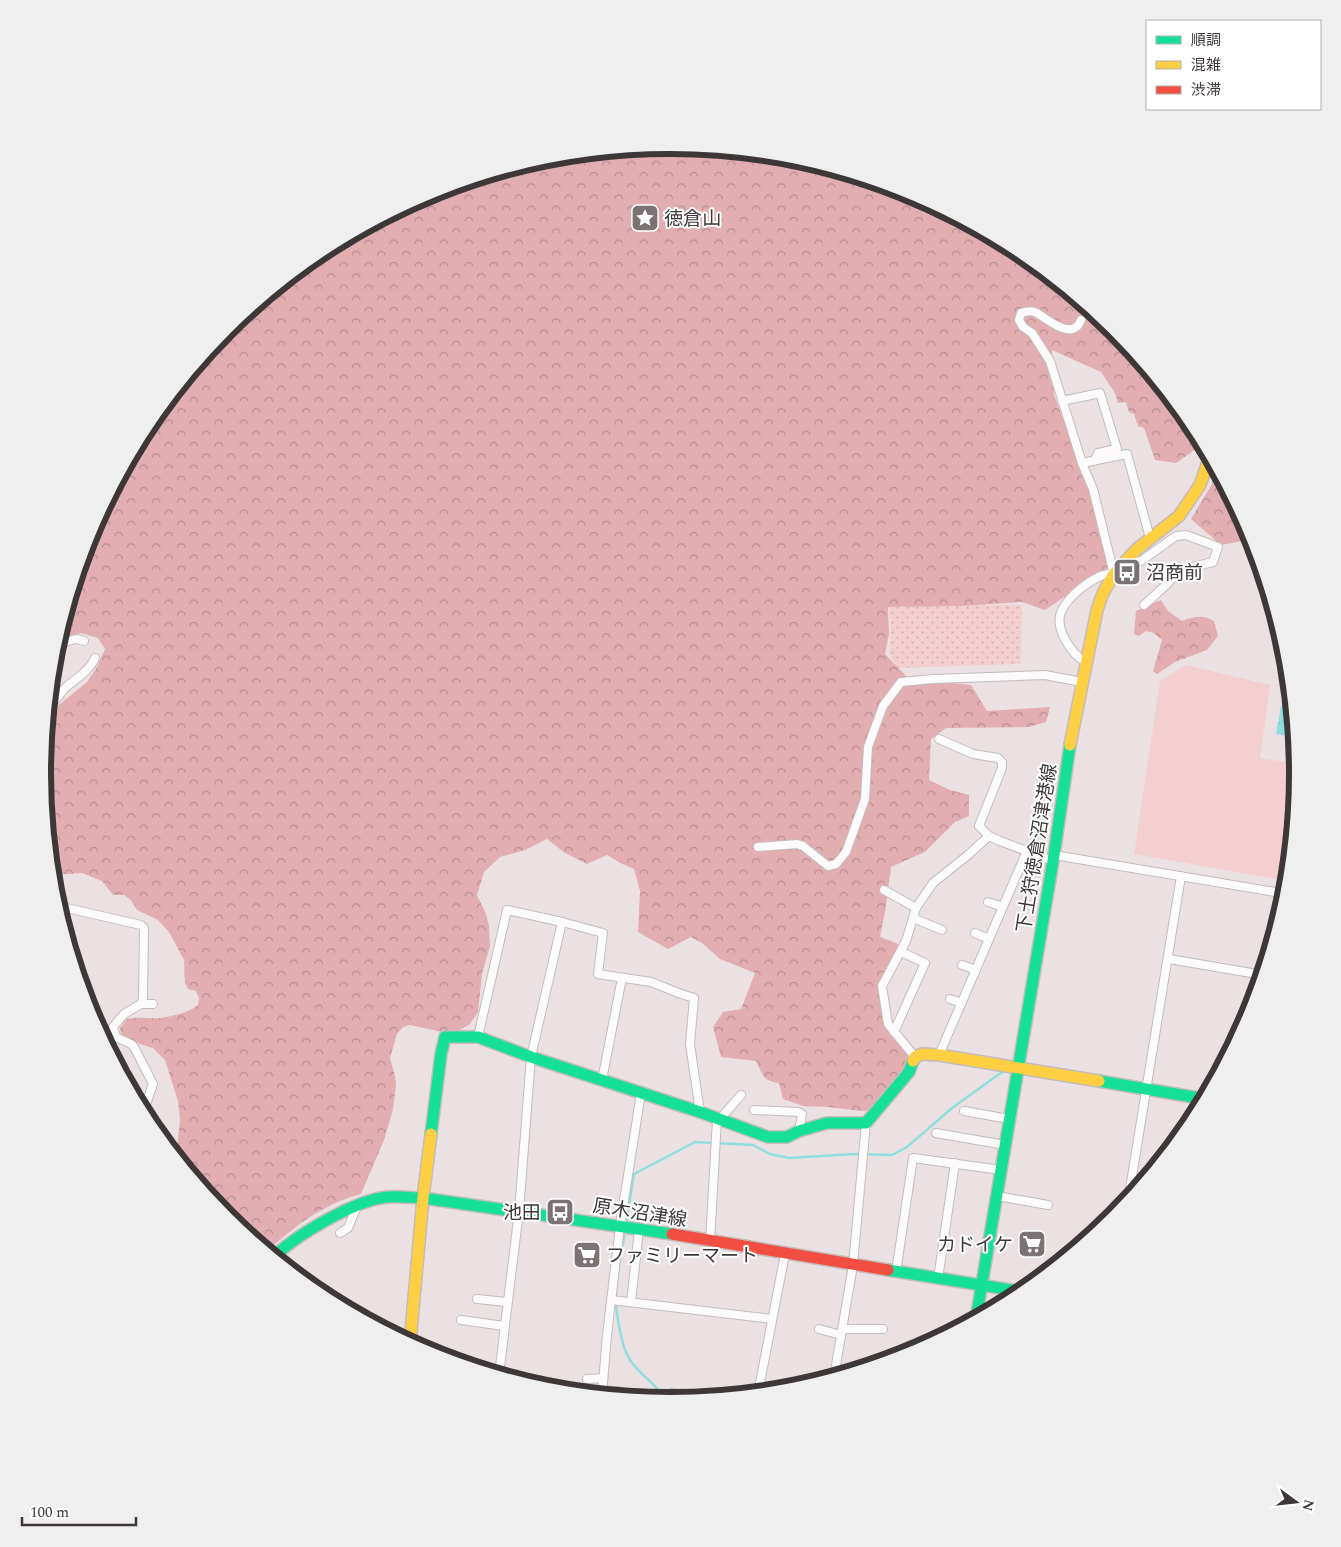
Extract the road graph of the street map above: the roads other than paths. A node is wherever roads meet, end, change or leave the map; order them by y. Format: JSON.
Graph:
{"nodes":[{"id":1,"x":1081,"y":320,"type":"dead end"},
{"id":2,"x":1062,"y":401,"type":"junction"},
{"id":3,"x":1095,"y":460,"type":"junction"},
{"id":4,"x":1082,"y":463,"type":"junction"},
{"id":5,"x":1207,"y":464,"type":"edge"},
{"id":6,"x":1150,"y":538,"type":"junction"},
{"id":7,"x":1123,"y":564,"type":"junction"},
{"id":8,"x":1114,"y":574,"type":"junction"},
{"id":9,"x":1144,"y":604,"type":"dead end"},
{"id":10,"x":84,"y":641,"type":"dead end"},
{"id":11,"x":66,"y":642,"type":"edge"},
{"id":12,"x":95,"y":658,"type":"dead end"},
{"id":13,"x":1086,"y":662,"type":"junction"},
{"id":14,"x":1082,"y":682,"type":"junction"},
{"id":15,"x":56,"y":699,"type":"edge"},
{"id":16,"x":939,"y":739,"type":"dead end"},
{"id":17,"x":989,"y":836,"type":"junction"},
{"id":18,"x":758,"y":846,"type":"dead end"},
{"id":19,"x":1026,"y":851,"type":"junction"},
{"id":20,"x":1053,"y":858,"type":"junction"},
{"id":21,"x":1182,"y":876,"type":"junction"},
{"id":22,"x":884,"y":890,"type":"dead end"},
{"id":23,"x":1278,"y":892,"type":"edge"},
{"id":24,"x":988,"y":902,"type":"dead end"},
{"id":25,"x":1003,"y":907,"type":"junction"},
{"id":26,"x":66,"y":908,"type":"edge"},
{"id":27,"x":916,"y":908,"type":"junction"},
{"id":28,"x":913,"y":918,"type":"junction"},
{"id":29,"x":562,"y":922,"type":"junction"},
{"id":30,"x":942,"y":930,"type":"dead end"},
{"id":31,"x":975,"y":933,"type":"dead end"},
{"id":32,"x":989,"y":938,"type":"junction"},
{"id":33,"x":154,"y":951,"type":"dead end"},
{"id":34,"x":901,"y":952,"type":"junction"},
{"id":35,"x":144,"y":953,"type":"junction"},
{"id":36,"x":1169,"y":959,"type":"junction"},
{"id":37,"x":962,"y":965,"type":"dead end"},
{"id":38,"x":976,"y":970,"type":"junction"},
{"id":39,"x":1257,"y":974,"type":"edge"},
{"id":40,"x":622,"y":978,"type":"junction"},
{"id":41,"x":143,"y":979,"type":"junction"},
{"id":42,"x":153,"y":979,"type":"dead end"},
{"id":43,"x":950,"y":999,"type":"dead end"},
{"id":44,"x":962,"y":1003,"type":"junction"},
{"id":45,"x":141,"y":1004,"type":"junction"},
{"id":46,"x":153,"y":1004,"type":"dead end"},
{"id":47,"x":894,"y":1032,"type":"junction"},
{"id":48,"x":478,"y":1037,"type":"junction"},
{"id":49,"x":939,"y":1055,"type":"junction"},
{"id":50,"x":531,"y":1056,"type":"junction"},
{"id":51,"x":915,"y":1057,"type":"junction"},
{"id":52,"x":1018,"y":1069,"type":"junction"},
{"id":53,"x":602,"y":1080,"type":"junction"},
{"id":54,"x":1147,"y":1089,"type":"junction"},
{"id":55,"x":641,"y":1093,"type":"junction"},
{"id":56,"x":742,"y":1095,"type":"dead end"},
{"id":57,"x":1198,"y":1098,"type":"edge"},
{"id":58,"x":146,"y":1103,"type":"edge"},
{"id":59,"x":754,"y":1110,"type":"dead end"},
{"id":60,"x":964,"y":1111,"type":"dead end"},
{"id":61,"x":700,"y":1112,"type":"junction"},
{"id":62,"x":719,"y":1119,"type":"junction"},
{"id":63,"x":1009,"y":1119,"type":"junction"},
{"id":64,"x":866,"y":1123,"type":"junction"},
{"id":65,"x":799,"y":1131,"type":"junction"},
{"id":66,"x":936,"y":1133,"type":"dead end"},
{"id":67,"x":1005,"y":1146,"type":"junction"},
{"id":68,"x":955,"y":1163,"type":"junction"},
{"id":69,"x":1001,"y":1170,"type":"junction"},
{"id":70,"x":1130,"y":1188,"type":"edge"},
{"id":71,"x":997,"y":1196,"type":"junction"},
{"id":72,"x":423,"y":1198,"type":"junction"},
{"id":73,"x":358,"y":1204,"type":"junction"},
{"id":74,"x":1048,"y":1205,"type":"dead end"},
{"id":75,"x":519,"y":1211,"type":"junction"},
{"id":76,"x":628,"y":1228,"type":"junction"},
{"id":77,"x":340,"y":1232,"type":"dead end"},
{"id":78,"x":710,"y":1242,"type":"junction"},
{"id":79,"x":279,"y":1252,"type":"edge"},
{"id":80,"x":785,"y":1254,"type":"junction"},
{"id":81,"x":853,"y":1266,"type":"junction"},
{"id":82,"x":896,"y":1272,"type":"junction"},
{"id":83,"x":938,"y":1279,"type":"junction"},
{"id":84,"x":982,"y":1285,"type":"junction"},
{"id":85,"x":1012,"y":1290,"type":"edge"},
{"id":86,"x":477,"y":1299,"type":"dead end"},
{"id":87,"x":611,"y":1300,"type":"junction"},
{"id":88,"x":507,"y":1302,"type":"junction"},
{"id":89,"x":631,"y":1302,"type":"junction"},
{"id":90,"x":977,"y":1311,"type":"edge"},
{"id":91,"x":772,"y":1318,"type":"junction"},
{"id":92,"x":461,"y":1320,"type":"dead end"},
{"id":93,"x":504,"y":1326,"type":"junction"},
{"id":94,"x":819,"y":1329,"type":"dead end"},
{"id":95,"x":883,"y":1329,"type":"dead end"},
{"id":96,"x":842,"y":1332,"type":"junction"},
{"id":97,"x":411,"y":1335,"type":"edge"},
{"id":98,"x":500,"y":1369,"type":"edge"},
{"id":99,"x":835,"y":1371,"type":"edge"},
{"id":100,"x":603,"y":1378,"type":"junction"},
{"id":101,"x":587,"y":1379,"type":"dead end"},
{"id":102,"x":759,"y":1386,"type":"edge"},
{"id":103,"x":602,"y":1388,"type":"edge"}],
"edges":[{"from":1,"to":2,"type":"street"},
{"from":2,"to":3,"type":"street"},
{"from":2,"to":4,"type":"street"},
{"from":3,"to":4,"type":"street"},
{"from":3,"to":6,"type":"street"},
{"from":4,"to":8,"type":"street"},
{"from":5,"to":6,"type":"main road","name":"下土狩徳倉沼津港線"},
{"from":6,"to":7,"type":"main road","name":"下土狩徳倉沼津港線"},
{"from":7,"to":8,"type":"main road","name":"下土狩徳倉沼津港線"},
{"from":7,"to":9,"type":"street"},
{"from":8,"to":13,"type":"main road","name":"下土狩徳倉沼津港線"},
{"from":8,"to":13,"type":"street"},
{"from":10,"to":11,"type":"street"},
{"from":12,"to":15,"type":"street"},
{"from":13,"to":14,"type":"main road","name":"下土狩徳倉沼津港線"},
{"from":14,"to":18,"type":"street"},
{"from":14,"to":20,"type":"main road","name":"下土狩徳倉沼津港線"},
{"from":16,"to":17,"type":"street"},
{"from":17,"to":19,"type":"street"},
{"from":17,"to":27,"type":"street"},
{"from":19,"to":20,"type":"street"},
{"from":19,"to":25,"type":"street"},
{"from":20,"to":21,"type":"street"},
{"from":20,"to":52,"type":"main road","name":"下土狩徳倉沼津港線"},
{"from":21,"to":23,"type":"street"},
{"from":21,"to":36,"type":"street"},
{"from":22,"to":27,"type":"street"},
{"from":24,"to":25,"type":"street"},
{"from":25,"to":32,"type":"street"},
{"from":26,"to":35,"type":"street"},
{"from":27,"to":28,"type":"street"},
{"from":28,"to":30,"type":"street"},
{"from":28,"to":34,"type":"street"},
{"from":29,"to":40,"type":"street"},
{"from":29,"to":48,"type":"street"},
{"from":29,"to":50,"type":"street"},
{"from":31,"to":32,"type":"street"},
{"from":32,"to":38,"type":"street"},
{"from":33,"to":35,"type":"street"},
{"from":34,"to":47,"type":"street"},
{"from":34,"to":47,"type":"street"},
{"from":35,"to":41,"type":"street"},
{"from":36,"to":39,"type":"street"},
{"from":36,"to":54,"type":"street"},
{"from":37,"to":38,"type":"street"},
{"from":38,"to":44,"type":"street"},
{"from":40,"to":53,"type":"street"},
{"from":40,"to":61,"type":"street"},
{"from":41,"to":42,"type":"street"},
{"from":41,"to":45,"type":"street"},
{"from":43,"to":44,"type":"street"},
{"from":44,"to":49,"type":"street"},
{"from":45,"to":46,"type":"street"},
{"from":45,"to":58,"type":"street"},
{"from":47,"to":51,"type":"street"},
{"from":48,"to":50,"type":"main road"},
{"from":48,"to":72,"type":"main road"},
{"from":49,"to":51,"type":"main road"},
{"from":49,"to":52,"type":"main road"},
{"from":50,"to":53,"type":"main road"},
{"from":50,"to":75,"type":"street"},
{"from":51,"to":64,"type":"main road"},
{"from":52,"to":54,"type":"main road"},
{"from":52,"to":63,"type":"main road","name":"下土狩徳倉沼津港線"},
{"from":53,"to":55,"type":"main road"},
{"from":54,"to":57,"type":"main road"},
{"from":54,"to":70,"type":"street"},
{"from":55,"to":61,"type":"main road"},
{"from":55,"to":76,"type":"street"},
{"from":56,"to":62,"type":"street"},
{"from":59,"to":65,"type":"street"},
{"from":60,"to":63,"type":"street"},
{"from":61,"to":62,"type":"main road"},
{"from":62,"to":65,"type":"main road"},
{"from":62,"to":78,"type":"street"},
{"from":63,"to":67,"type":"main road","name":"下土狩徳倉沼津港線"},
{"from":64,"to":65,"type":"main road"},
{"from":64,"to":81,"type":"street"},
{"from":66,"to":67,"type":"street"},
{"from":67,"to":69,"type":"main road","name":"下土狩徳倉沼津港線"},
{"from":68,"to":69,"type":"street"},
{"from":68,"to":82,"type":"street"},
{"from":68,"to":83,"type":"street"},
{"from":69,"to":71,"type":"main road","name":"下土狩徳倉沼津港線"},
{"from":71,"to":74,"type":"street"},
{"from":71,"to":84,"type":"main road","name":"下土狩徳倉沼津港線"},
{"from":72,"to":73,"type":"main road","name":"原木沼津線"},
{"from":72,"to":75,"type":"main road","name":"原木沼津線"},
{"from":72,"to":97,"type":"main road"},
{"from":73,"to":77,"type":"street"},
{"from":73,"to":79,"type":"main road","name":"原木沼津線"},
{"from":75,"to":76,"type":"main road","name":"原木沼津線"},
{"from":75,"to":88,"type":"street"},
{"from":76,"to":78,"type":"main road","name":"原木沼津線"},
{"from":76,"to":87,"type":"street"},
{"from":76,"to":89,"type":"street"},
{"from":78,"to":80,"type":"main road","name":"原木沼津線"},
{"from":80,"to":81,"type":"main road","name":"原木沼津線"},
{"from":80,"to":91,"type":"street"},
{"from":81,"to":82,"type":"main road","name":"原木沼津線"},
{"from":81,"to":96,"type":"street"},
{"from":82,"to":83,"type":"main road","name":"原木沼津線"},
{"from":83,"to":84,"type":"main road","name":"原木沼津線"},
{"from":84,"to":85,"type":"main road","name":"原木沼津線"},
{"from":84,"to":90,"type":"main road"},
{"from":86,"to":88,"type":"street"},
{"from":87,"to":89,"type":"street"},
{"from":87,"to":100,"type":"street"},
{"from":88,"to":93,"type":"street"},
{"from":89,"to":91,"type":"street"},
{"from":91,"to":102,"type":"street"},
{"from":92,"to":93,"type":"street"},
{"from":93,"to":98,"type":"street"},
{"from":94,"to":96,"type":"street"},
{"from":95,"to":96,"type":"street"},
{"from":96,"to":99,"type":"street"},
{"from":100,"to":101,"type":"street"},
{"from":100,"to":103,"type":"street"}]}
